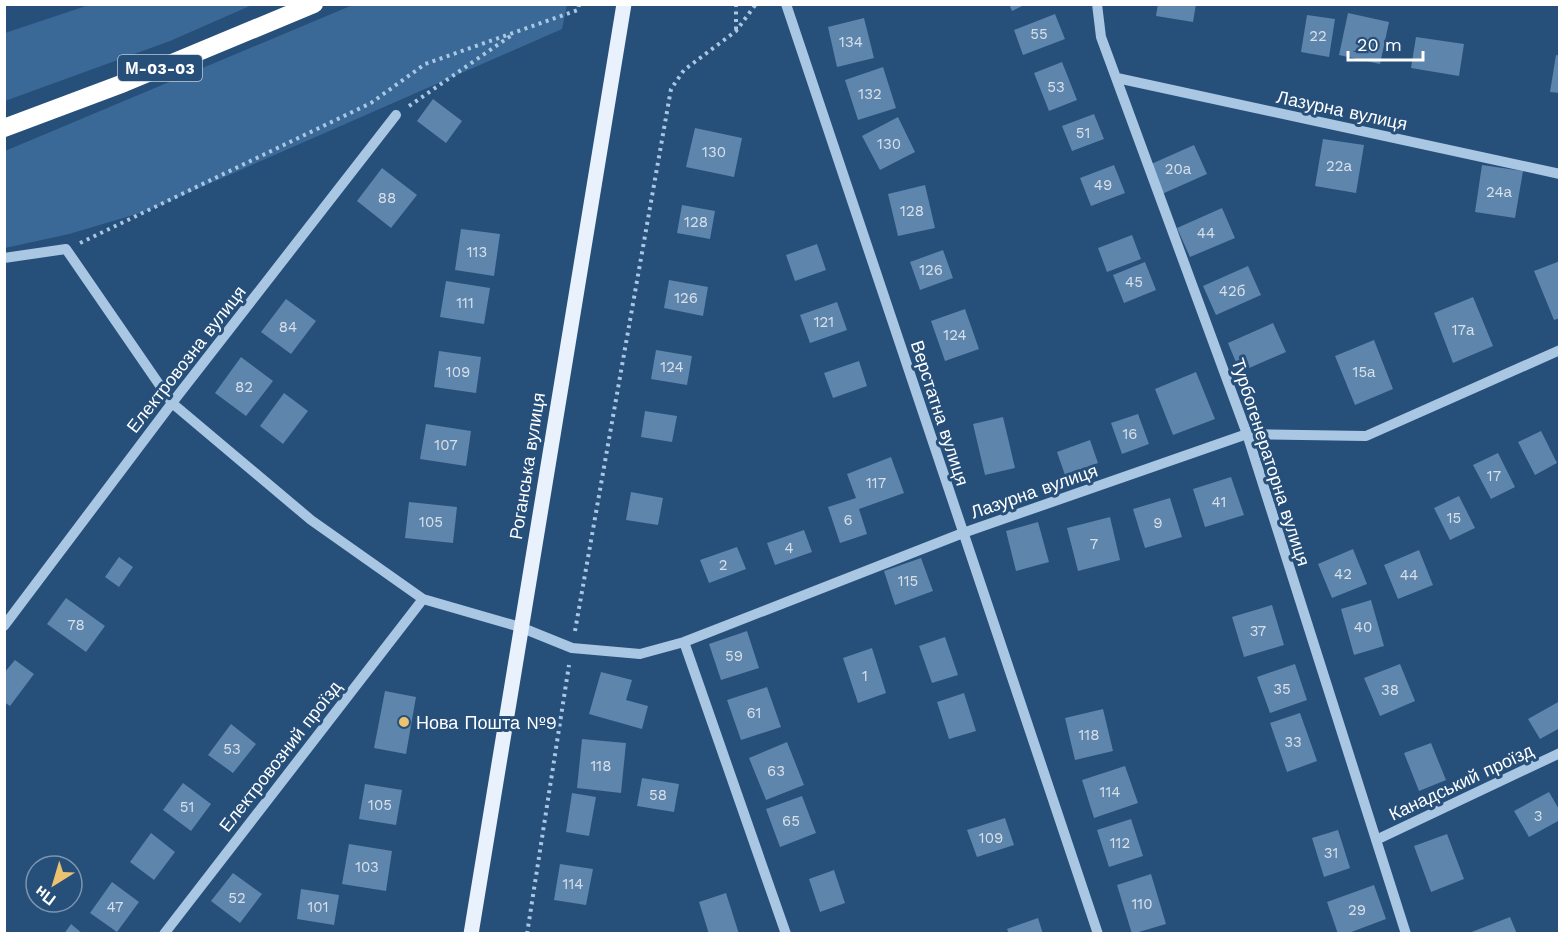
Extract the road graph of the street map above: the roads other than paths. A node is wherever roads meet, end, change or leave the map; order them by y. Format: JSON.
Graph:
{"nodes":[{"id":1,"x":314,"y":4,"type":"edge"},
{"id":2,"x":624,"y":4,"type":"edge"},
{"id":3,"x":786,"y":4,"type":"edge"},
{"id":4,"x":1097,"y":4,"type":"edge"},
{"id":5,"x":1117,"y":78,"type":"junction"},
{"id":6,"x":396,"y":115,"type":"road end"},
{"id":7,"x":4,"y":128,"type":"edge"},
{"id":8,"x":1560,"y":174,"type":"edge"},
{"id":9,"x":4,"y":258,"type":"edge"},
{"id":10,"x":1560,"y":350,"type":"edge"},
{"id":11,"x":172,"y":403,"type":"junction"},
{"id":12,"x":1247,"y":434,"type":"junction"},
{"id":13,"x":963,"y":533,"type":"junction"},
{"id":14,"x":423,"y":599,"type":"junction"},
{"id":15,"x":4,"y":626,"type":"edge"},
{"id":16,"x":520,"y":627,"type":"junction"},
{"id":17,"x":684,"y":642,"type":"junction"},
{"id":18,"x":1560,"y":753,"type":"edge"},
{"id":19,"x":1376,"y":840,"type":"junction"},
{"id":20,"x":164,"y":933,"type":"edge"},
{"id":21,"x":471,"y":933,"type":"edge"},
{"id":22,"x":786,"y":933,"type":"edge"},
{"id":23,"x":1098,"y":933,"type":"edge"},
{"id":24,"x":1406,"y":933,"type":"edge"}],
"edges":[{"from":1,"to":7,"type":"highway","number":"М-03-03"},
{"from":2,"to":16,"type":"main road","name":"Роганська вулиця"},
{"from":3,"to":13,"type":"street","name":"Верстатна вулиця"},
{"from":4,"to":5,"type":"street","name":"Турбогенераторна вулиця"},
{"from":5,"to":8,"type":"street","name":"Лазурна вулиця"},
{"from":5,"to":12,"type":"street","name":"Турбогенераторна вулиця"},
{"from":6,"to":11,"type":"street","name":"Електровозна вулиця"},
{"from":9,"to":11,"type":"street","name":"Лазурна вулиця"},
{"from":10,"to":12,"type":"street","name":"Лазурна вулиця"},
{"from":11,"to":14,"type":"street","name":"Лазурна вулиця"},
{"from":11,"to":15,"type":"street","name":"Електровозна вулиця"},
{"from":12,"to":13,"type":"street","name":"Лазурна вулиця"},
{"from":12,"to":19,"type":"street","name":"Турбогенераторна вулиця"},
{"from":13,"to":17,"type":"street","name":"Лазурна вулиця"},
{"from":13,"to":23,"type":"street","name":"Верстатна вулиця"},
{"from":14,"to":16,"type":"street","name":"Лазурна вулиця"},
{"from":14,"to":20,"type":"street","name":"Електровозний проїзд"},
{"from":16,"to":17,"type":"street","name":"Лазурна вулиця"},
{"from":16,"to":21,"type":"main road","name":"Роганська вулиця"},
{"from":17,"to":22,"type":"street"},
{"from":18,"to":19,"type":"street","name":"Канадський проїзд"},
{"from":19,"to":24,"type":"street","name":"Турбогенераторна вулиця"}]}
